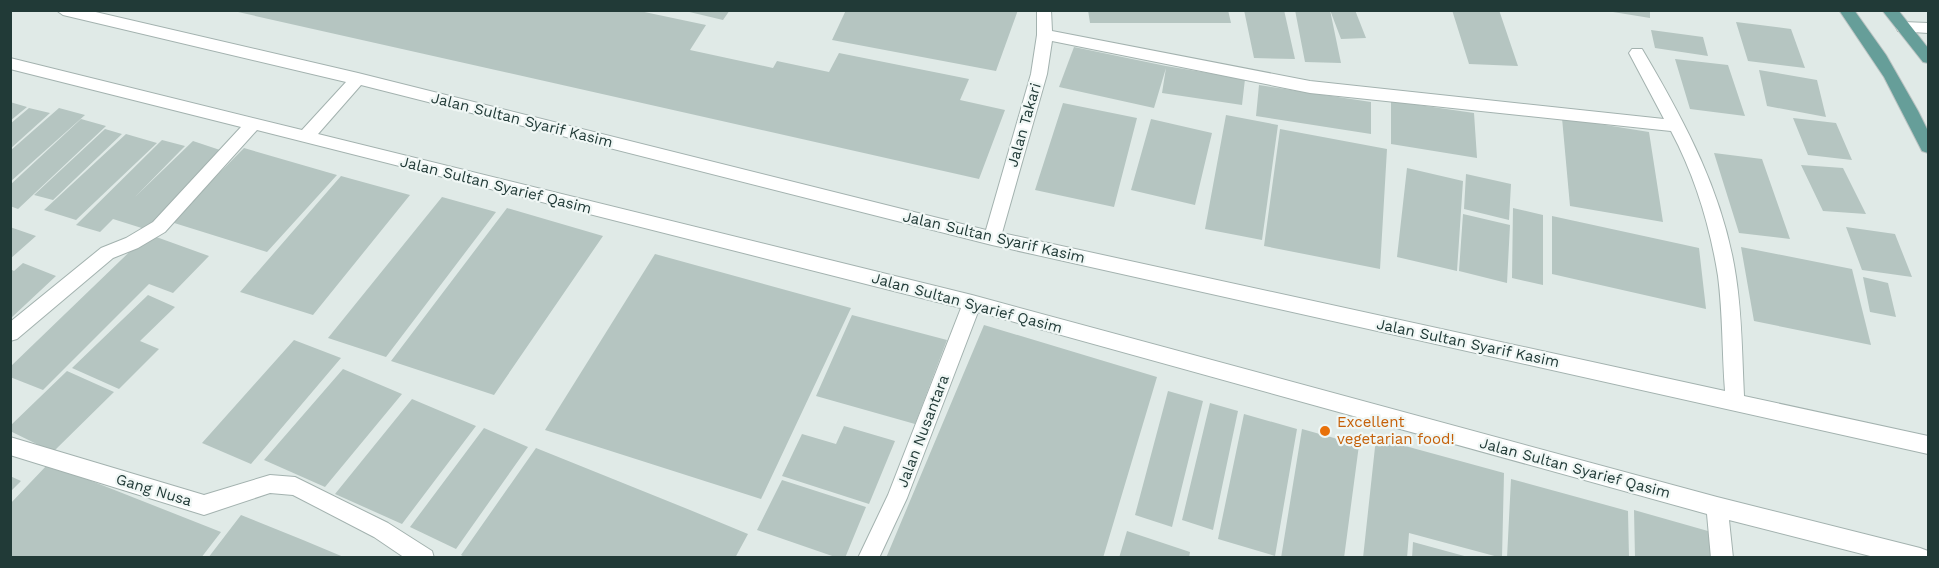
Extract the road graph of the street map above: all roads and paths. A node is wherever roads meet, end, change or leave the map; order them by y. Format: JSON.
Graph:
{"nodes":[{"id":1,"x":63,"y":10,"type":"edge"},
{"id":2,"x":1044,"y":10,"type":"edge"},
{"id":3,"x":1846,"y":10,"type":"edge"},
{"id":4,"x":1889,"y":10,"type":"edge"},
{"id":5,"x":1903,"y":27,"type":"junction"},
{"id":6,"x":1929,"y":28,"type":"edge"},
{"id":7,"x":1044,"y":35,"type":"junction"},
{"id":8,"x":1637,"y":53,"type":"dead end"},
{"id":9,"x":1929,"y":58,"type":"edge"},
{"id":10,"x":10,"y":63,"type":"edge"},
{"id":11,"x":358,"y":79,"type":"junction"},
{"id":12,"x":252,"y":125,"type":"junction"},
{"id":13,"x":1676,"y":126,"type":"junction"},
{"id":14,"x":305,"y":138,"type":"junction"},
{"id":15,"x":1929,"y":147,"type":"edge"},
{"id":16,"x":992,"y":238,"type":"junction"},
{"id":17,"x":972,"y":303,"type":"junction"},
{"id":18,"x":10,"y":333,"type":"edge"},
{"id":19,"x":1735,"y":402,"type":"junction"},
{"id":20,"x":10,"y":446,"type":"edge"},
{"id":21,"x":1929,"y":446,"type":"edge"},
{"id":22,"x":1717,"y":507,"type":"junction"},
{"id":23,"x":424,"y":558,"type":"edge"},
{"id":24,"x":868,"y":558,"type":"edge"},
{"id":25,"x":1722,"y":558,"type":"edge"},
{"id":26,"x":1920,"y":558,"type":"edge"}],
"edges":[{"from":1,"to":11,"type":"street","name":"Jalan Sultan Syarif Kasim"},
{"from":2,"to":7,"type":"street","name":"Jalan Takari"},
{"from":3,"to":15,"type":"main road"},
{"from":4,"to":5,"type":"main road"},
{"from":5,"to":6,"type":"street"},
{"from":5,"to":9,"type":"main road"},
{"from":7,"to":13,"type":"street"},
{"from":7,"to":16,"type":"street","name":"Jalan Takari"},
{"from":8,"to":13,"type":"street"},
{"from":10,"to":12,"type":"street","name":"Jalan Sultan Syarief Qasim"},
{"from":11,"to":14,"type":"street"},
{"from":11,"to":16,"type":"street","name":"Jalan Sultan Syarif Kasim"},
{"from":12,"to":14,"type":"street","name":"Jalan Sultan Syarief Qasim"},
{"from":12,"to":18,"type":"street"},
{"from":13,"to":19,"type":"street"},
{"from":14,"to":17,"type":"street","name":"Jalan Sultan Syarief Qasim"},
{"from":16,"to":19,"type":"street","name":"Jalan Sultan Syarif Kasim"},
{"from":17,"to":22,"type":"street","name":"Jalan Sultan Syarief Qasim"},
{"from":17,"to":24,"type":"street","name":"Jalan Nusantara"},
{"from":19,"to":21,"type":"street","name":"Jalan Sultan Syarif Kasim"},
{"from":20,"to":23,"type":"street","name":"Gang Nusa"},
{"from":22,"to":25,"type":"street"},
{"from":22,"to":26,"type":"street","name":"Jalan Sultan Syarief Qasim"}]}
